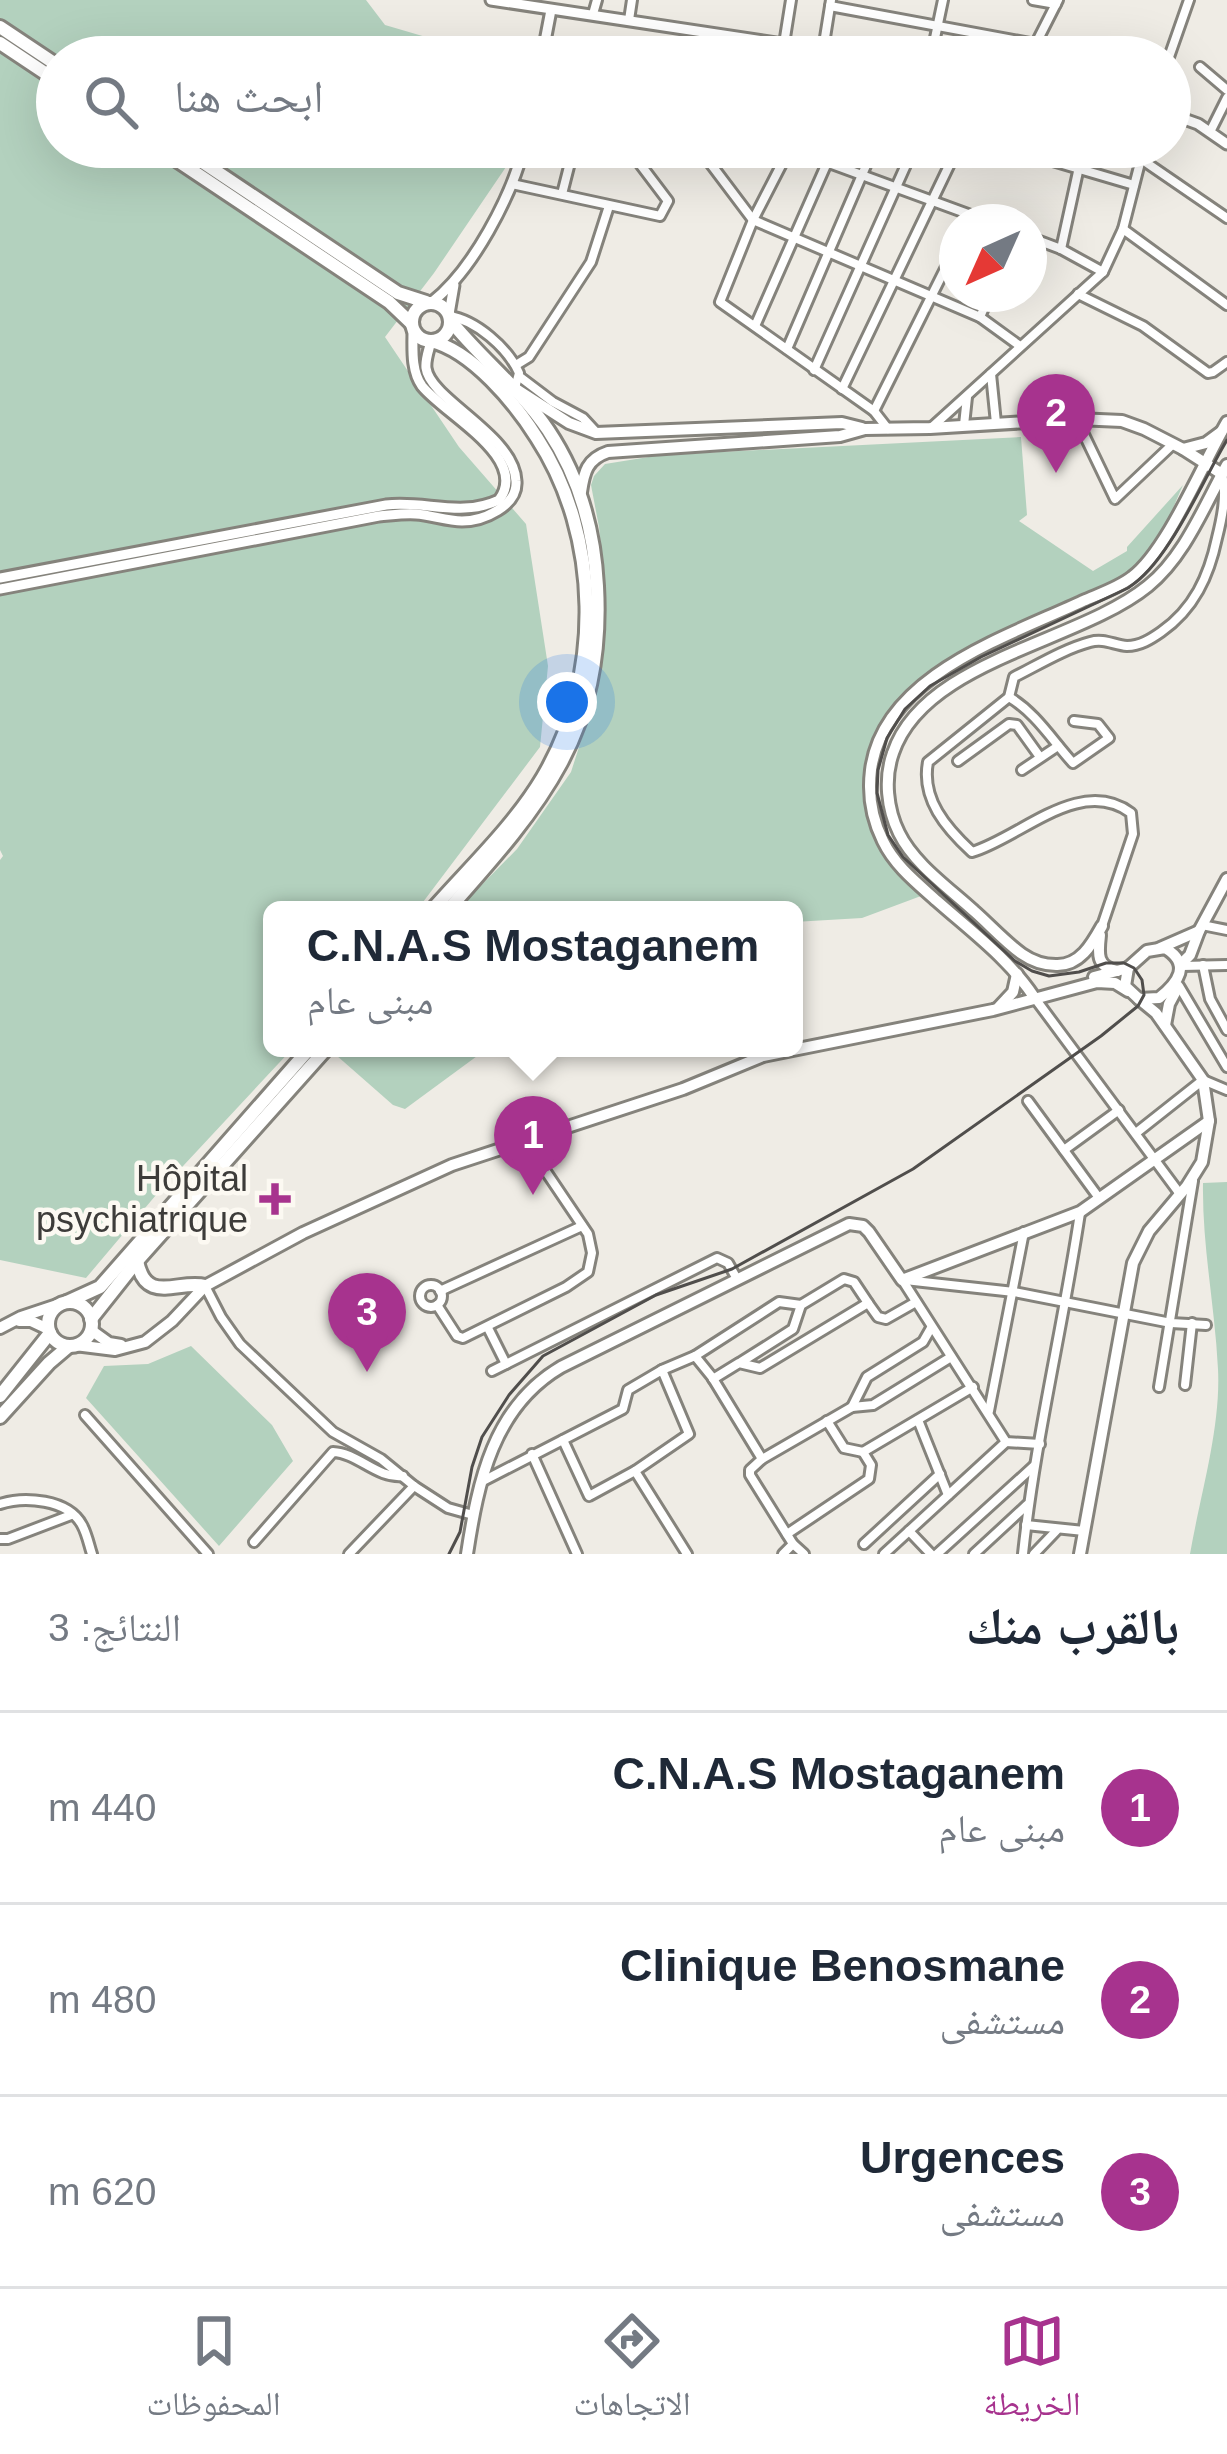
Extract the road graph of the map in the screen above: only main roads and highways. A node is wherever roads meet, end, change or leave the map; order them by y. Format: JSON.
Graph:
{"nodes":[{"id":1,"x":0,"y":26,"type":"edge"},
{"id":2,"x":0,"y":43,"type":"edge"},
{"id":3,"x":36,"y":51,"type":"edge"},
{"id":4,"x":36,"y":67,"type":"edge"},
{"id":5,"x":188,"y":168,"type":"edge"},
{"id":6,"x":211,"y":168,"type":"edge"},
{"id":7,"x":429,"y":302,"type":"junction"},
{"id":8,"x":449,"y":317,"type":"junction"},
{"id":9,"x":412,"y":327,"type":"junction"},
{"id":10,"x":431,"y":341,"type":"junction"},
{"id":11,"x":517,"y":385,"type":"junction"},
{"id":12,"x":1224,"y":427,"type":"edge"},
{"id":13,"x":865,"y":429,"type":"junction"},
{"id":14,"x":596,"y":433,"type":"junction"},
{"id":15,"x":1179,"y":446,"type":"junction"},
{"id":16,"x":608,"y":452,"type":"junction"},
{"id":17,"x":1205,"y":462,"type":"junction"},
{"id":18,"x":1224,"y":469,"type":"edge"},
{"id":19,"x":1191,"y":488,"type":"junction"},
{"id":20,"x":581,"y":492,"type":"junction"},
{"id":21,"x":1226,"y":883,"type":"edge"},
{"id":22,"x":440,"y":901,"type":"edge"},
{"id":23,"x":456,"y":901,"type":"edge"},
{"id":24,"x":1200,"y":928,"type":"junction"},
{"id":25,"x":1160,"y":948,"type":"junction"},
{"id":26,"x":1071,"y":963,"type":"junction"},
{"id":27,"x":1180,"y":966,"type":"junction"},
{"id":28,"x":1119,"y":971,"type":"junction"},
{"id":29,"x":1017,"y":974,"type":"junction"},
{"id":30,"x":1178,"y":984,"type":"junction"},
{"id":31,"x":1166,"y":993,"type":"junction"},
{"id":32,"x":1133,"y":995,"type":"junction"},
{"id":33,"x":1034,"y":997,"type":"junction"},
{"id":34,"x":993,"y":1010,"type":"junction"},
{"id":35,"x":1165,"y":1025,"type":"junction"},
{"id":36,"x":803,"y":1048,"type":"edge"},
{"id":37,"x":302,"y":1057,"type":"edge"},
{"id":38,"x":319,"y":1057,"type":"edge"},
{"id":39,"x":761,"y":1057,"type":"edge"},
{"id":40,"x":1209,"y":1121,"type":"junction"},
{"id":41,"x":137,"y":1261,"type":"junction"},
{"id":42,"x":205,"y":1286,"type":"junction"},
{"id":43,"x":64,"y":1303,"type":"junction"},
{"id":44,"x":5,"y":1325,"type":"edge"},
{"id":45,"x":91,"y":1325,"type":"junction"},
{"id":46,"x":49,"y":1331,"type":"junction"},
{"id":47,"x":72,"y":1346,"type":"junction"},
{"id":48,"x":130,"y":1348,"type":"junction"},
{"id":49,"x":0,"y":1396,"type":"edge"},
{"id":50,"x":0,"y":1418,"type":"edge"},
{"id":51,"x":471,"y":1554,"type":"edge"},
{"id":52,"x":1080,"y":1554,"type":"edge"}],
"edges":[{"from":1,"to":3,"type":"highway"},
{"from":2,"to":4,"type":"highway"},
{"from":5,"to":9,"type":"highway"},
{"from":6,"to":7,"type":"highway"},
{"from":7,"to":8,"type":"highway"},
{"from":7,"to":9,"type":"highway"},
{"from":8,"to":10,"type":"highway"},
{"from":8,"to":11,"type":"highway"},
{"from":9,"to":10,"type":"highway"},
{"from":10,"to":22,"type":"highway"},
{"from":11,"to":14,"type":"main road"},
{"from":11,"to":20,"type":"highway"},
{"from":12,"to":15,"type":"main road"},
{"from":12,"to":17,"type":"main road"},
{"from":13,"to":14,"type":"main road"},
{"from":13,"to":15,"type":"main road"},
{"from":13,"to":16,"type":"main road"},
{"from":14,"to":16,"type":"main road"},
{"from":15,"to":17,"type":"main road"},
{"from":15,"to":19,"type":"main road"},
{"from":16,"to":20,"type":"main road"},
{"from":17,"to":18,"type":"main road"},
{"from":17,"to":19,"type":"main road"},
{"from":18,"to":26,"type":"main road"},
{"from":19,"to":29,"type":"main road"},
{"from":20,"to":23,"type":"highway"},
{"from":21,"to":24,"type":"main road"},
{"from":24,"to":25,"type":"main road"},
{"from":24,"to":27,"type":"main road"},
{"from":25,"to":27,"type":"main road"},
{"from":25,"to":28,"type":"main road"},
{"from":26,"to":28,"type":"main road"},
{"from":26,"to":28,"type":"main road"},
{"from":27,"to":30,"type":"main road"},
{"from":28,"to":32,"type":"main road"},
{"from":28,"to":33,"type":"main road"},
{"from":29,"to":33,"type":"main road"},
{"from":29,"to":34,"type":"main road"},
{"from":30,"to":31,"type":"main road"},
{"from":30,"to":35,"type":"main road"},
{"from":31,"to":32,"type":"main road"},
{"from":31,"to":35,"type":"main road"},
{"from":32,"to":33,"type":"main road"},
{"from":32,"to":35,"type":"main road"},
{"from":33,"to":34,"type":"main road"},
{"from":34,"to":36,"type":"main road"},
{"from":35,"to":40,"type":"main road"},
{"from":37,"to":43,"type":"highway"},
{"from":38,"to":41,"type":"highway"},
{"from":39,"to":42,"type":"main road"},
{"from":40,"to":51,"type":"main road"},
{"from":40,"to":52,"type":"main road"},
{"from":41,"to":42,"type":"highway"},
{"from":41,"to":45,"type":"highway"},
{"from":42,"to":48,"type":"main road"},
{"from":43,"to":44,"type":"main road"},
{"from":43,"to":45,"type":"highway"},
{"from":43,"to":46,"type":"highway"},
{"from":44,"to":46,"type":"main road"},
{"from":45,"to":47,"type":"highway"},
{"from":45,"to":48,"type":"main road"},
{"from":46,"to":47,"type":"highway"},
{"from":46,"to":49,"type":"highway"},
{"from":47,"to":48,"type":"main road"},
{"from":47,"to":50,"type":"highway"}]}
